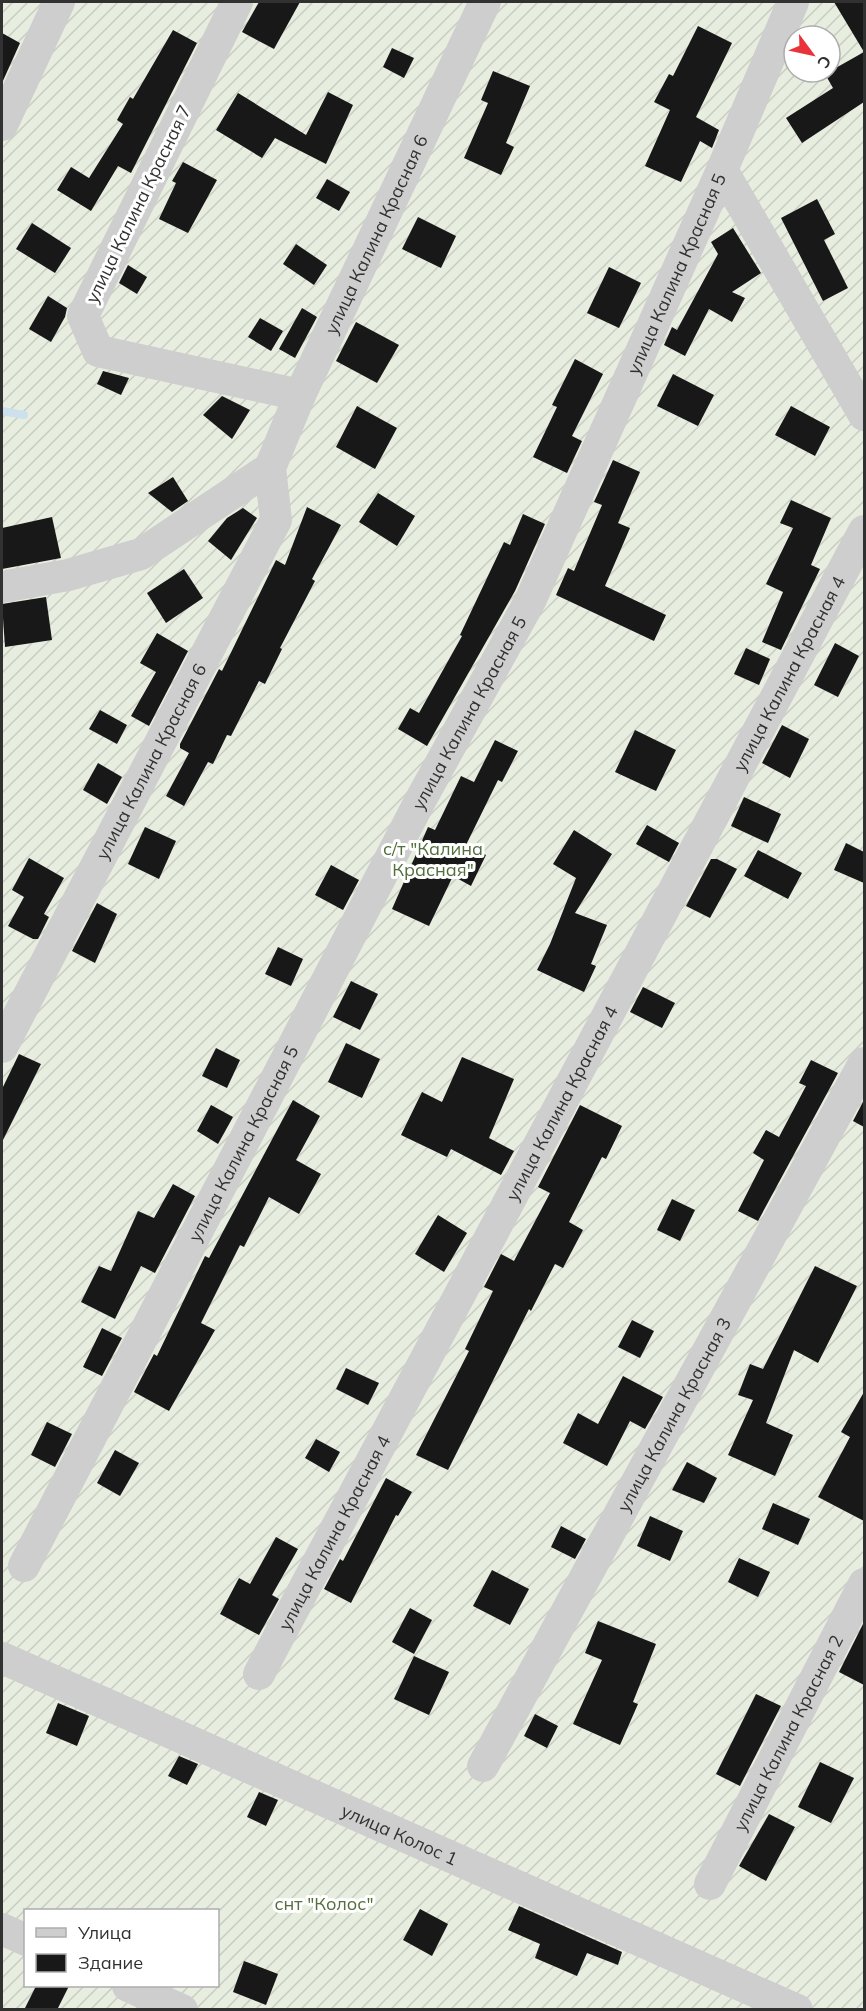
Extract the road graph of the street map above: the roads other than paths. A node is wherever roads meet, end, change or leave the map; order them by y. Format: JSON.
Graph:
{"nodes":[{"id":1,"x":59,"y":2,"type":"edge"},
{"id":2,"x":237,"y":2,"type":"edge"},
{"id":3,"x":485,"y":2,"type":"edge"},
{"id":4,"x":793,"y":2,"type":"edge"},
{"id":5,"x":2,"y":124,"type":"edge"},
{"id":6,"x":722,"y":170,"type":"junction"},
{"id":7,"x":300,"y":395,"type":"junction"},
{"id":8,"x":864,"y":415,"type":"edge"},
{"id":9,"x":270,"y":468,"type":"junction"},
{"id":10,"x":864,"y":531,"type":"edge"},
{"id":11,"x":2,"y":586,"type":"edge"},
{"id":12,"x":2,"y":1047,"type":"edge"},
{"id":13,"x":864,"y":1063,"type":"edge"},
{"id":14,"x":24,"y":1566,"type":"dead end"},
{"id":15,"x":864,"y":1584,"type":"edge"},
{"id":16,"x":2,"y":1658,"type":"edge"},
{"id":17,"x":259,"y":1674,"type":"dead end"},
{"id":18,"x":483,"y":1766,"type":"dead end"},
{"id":19,"x":710,"y":1884,"type":"dead end"},
{"id":20,"x":2,"y":1929,"type":"edge"},
{"id":21,"x":24,"y":1939,"type":"edge"},
{"id":22,"x":130,"y":1987,"type":"edge"},
{"id":23,"x":182,"y":2010,"type":"edge"},
{"id":24,"x":797,"y":2010,"type":"edge"}],
"edges":[{"from":1,"to":5,"type":"street"},
{"from":2,"to":7,"type":"street","name":"улица Калина Красная 7"},
{"from":3,"to":7,"type":"street","name":"улица Калина Красная 6"},
{"from":4,"to":6,"type":"street","name":"улица Калина Красная 5"},
{"from":6,"to":8,"type":"street"},
{"from":6,"to":14,"type":"street","name":"улица Калина Красная 5"},
{"from":7,"to":9,"type":"street","name":"улица Калина Красная 6"},
{"from":9,"to":11,"type":"street"},
{"from":9,"to":12,"type":"street","name":"улица Калина Красная 6"},
{"from":10,"to":17,"type":"street","name":"улица Калина Красная 4"},
{"from":13,"to":18,"type":"street","name":"улица Калина Красная 3"},
{"from":15,"to":19,"type":"street","name":"улица Калина Красная 2"},
{"from":16,"to":24,"type":"street","name":"улица Колос 1"},
{"from":20,"to":21,"type":"street"},
{"from":22,"to":23,"type":"street"}]}
